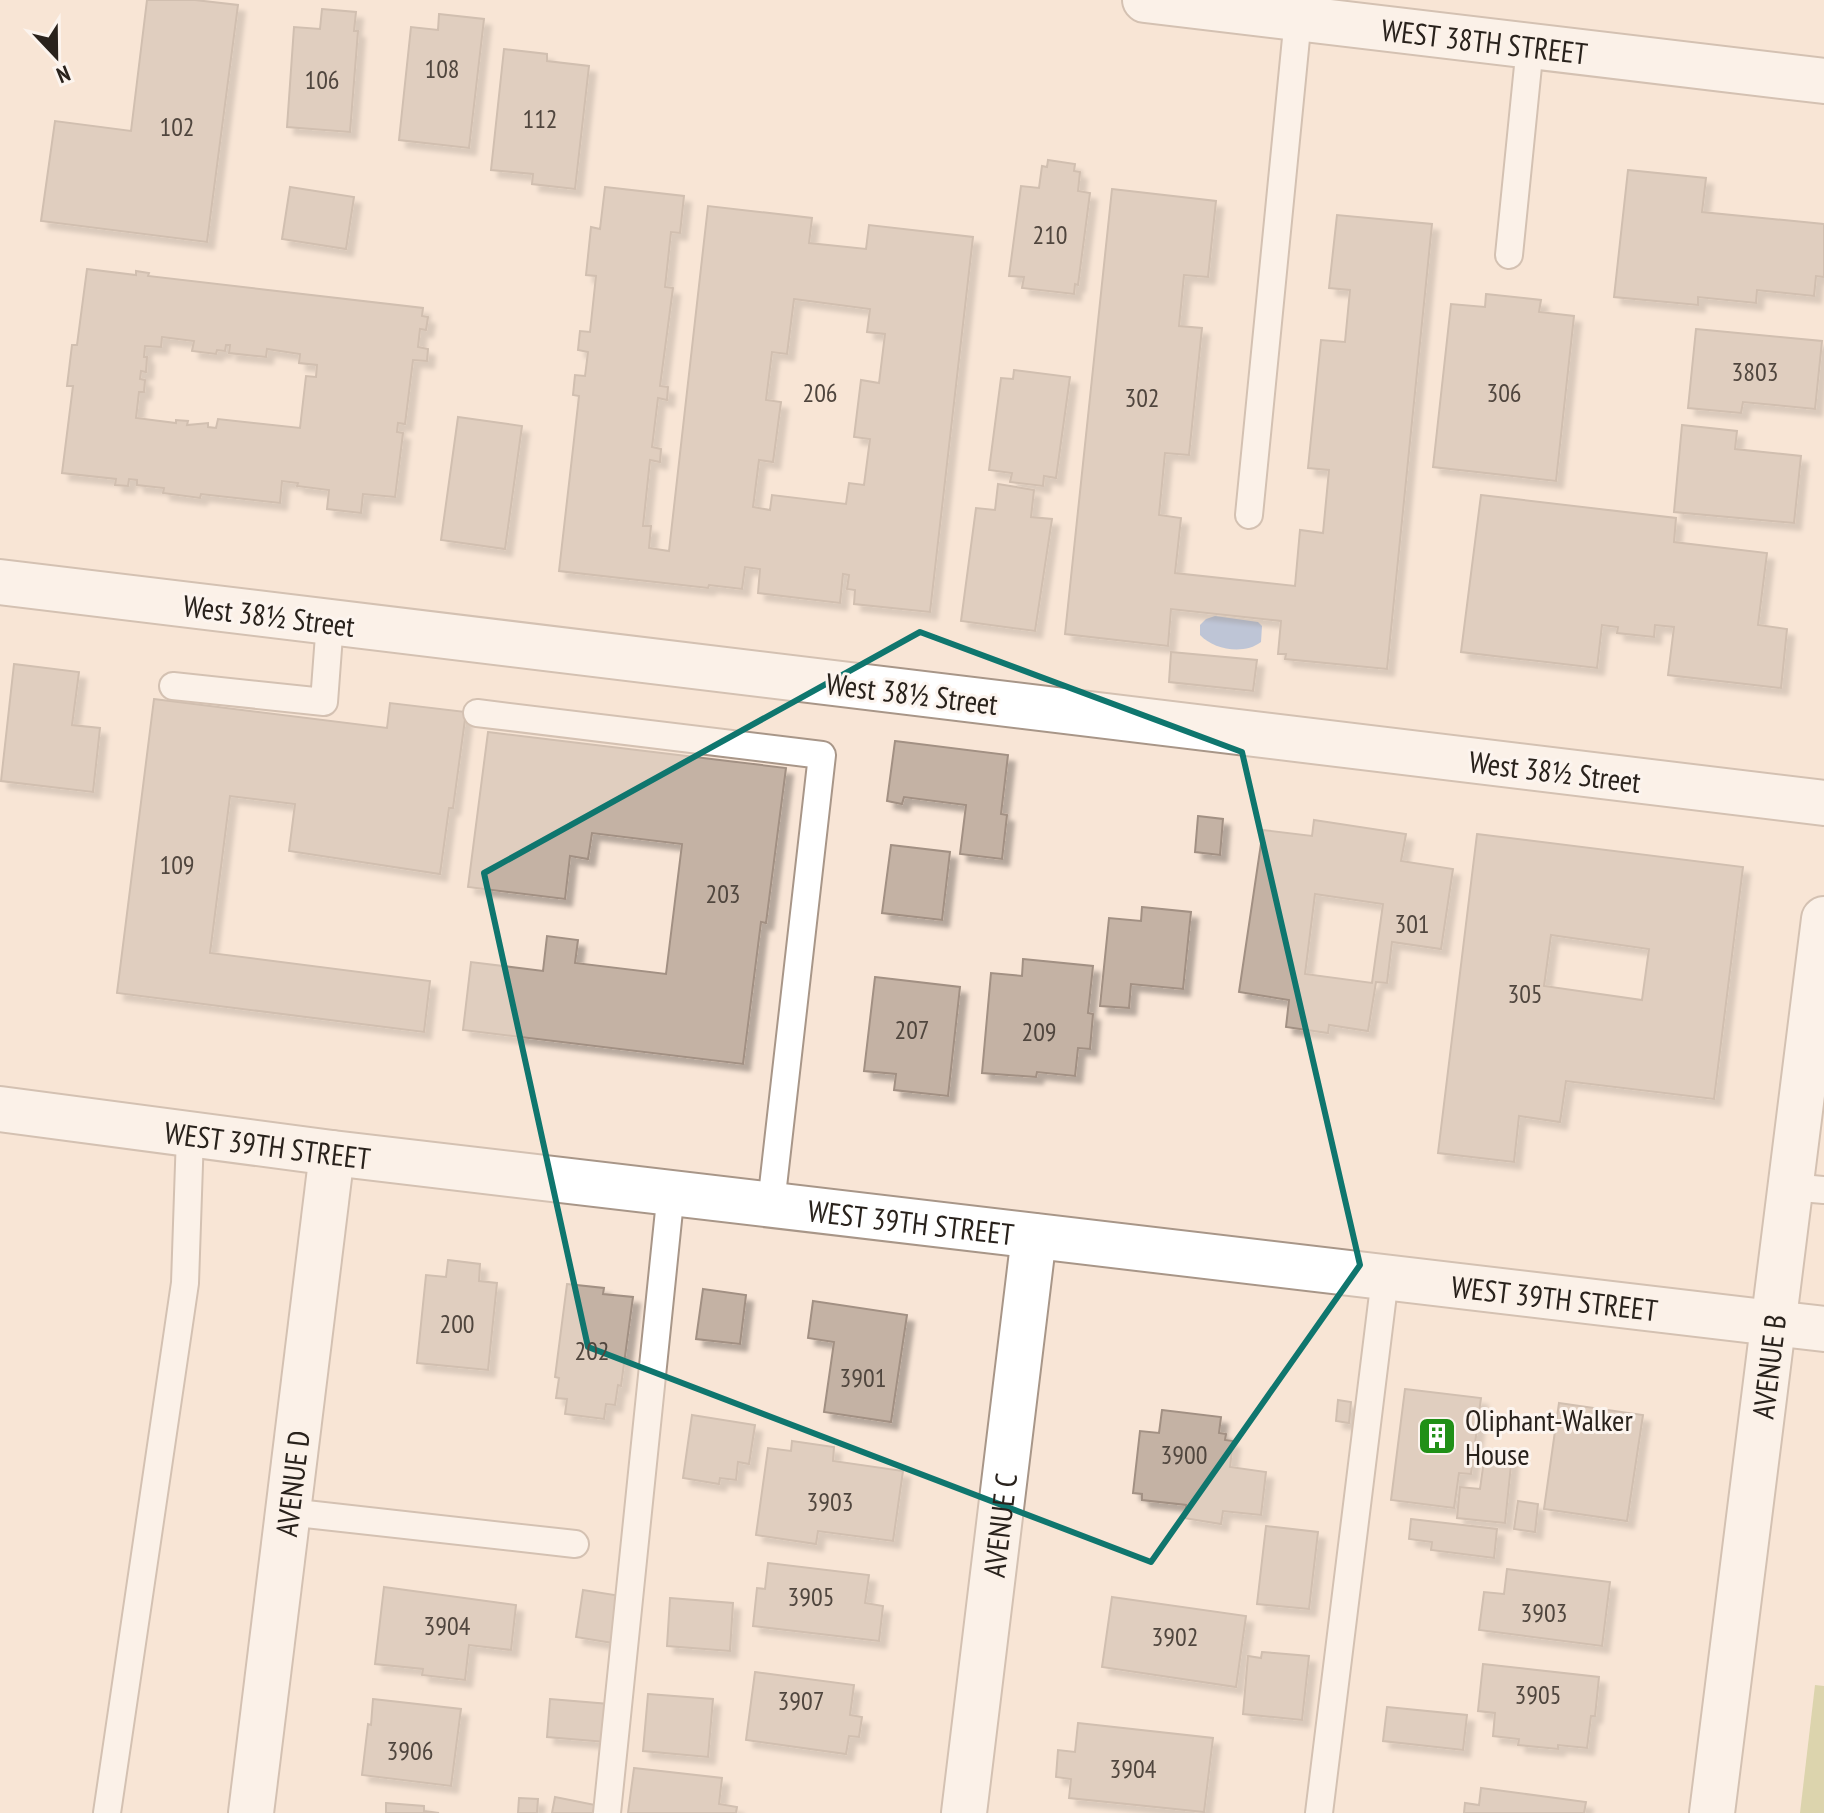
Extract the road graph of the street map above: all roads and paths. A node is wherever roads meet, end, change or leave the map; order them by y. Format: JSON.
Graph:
{"nodes":[{"id":1,"x":1145,"y":0,"type":"edge"},
{"id":2,"x":1298,"y":18,"type":"junction"},
{"id":3,"x":1530,"y":46,"type":"junction"},
{"id":4,"x":1824,"y":81,"type":"edge"},
{"id":5,"x":1509,"y":255,"type":"dead end"},
{"id":6,"x":1249,"y":515,"type":"dead end"},
{"id":7,"x":0,"y":582,"type":"edge"},
{"id":8,"x":330,"y":622,"type":"junction"},
{"id":9,"x":173,"y":686,"type":"dead end"},
{"id":10,"x":477,"y":713,"type":"dead end"},
{"id":11,"x":1824,"y":803,"type":"edge"},
{"id":12,"x":1824,"y":919,"type":"edge"},
{"id":13,"x":0,"y":1109,"type":"edge"},
{"id":14,"x":190,"y":1135,"type":"junction"},
{"id":15,"x":332,"y":1153,"type":"junction"},
{"id":16,"x":1807,"y":1188,"type":"edge"},
{"id":17,"x":671,"y":1191,"type":"junction"},
{"id":18,"x":771,"y":1204,"type":"junction"},
{"id":19,"x":1034,"y":1236,"type":"junction"},
{"id":20,"x":1385,"y":1278,"type":"junction"},
{"id":21,"x":1772,"y":1323,"type":"junction"},
{"id":22,"x":1824,"y":1329,"type":"edge"},
{"id":23,"x":288,"y":1512,"type":"junction"},
{"id":24,"x":575,"y":1544,"type":"dead end"},
{"id":25,"x":107,"y":1813,"type":"edge"},
{"id":26,"x":251,"y":1813,"type":"edge"},
{"id":27,"x":607,"y":1813,"type":"edge"},
{"id":28,"x":964,"y":1813,"type":"edge"},
{"id":29,"x":1319,"y":1813,"type":"edge"},
{"id":30,"x":1712,"y":1813,"type":"edge"}],
"edges":[{"from":1,"to":2,"type":"street","name":"WEST 38TH STREET"},
{"from":2,"to":3,"type":"street","name":"WEST 38TH STREET"},
{"from":2,"to":6,"type":"lane"},
{"from":3,"to":4,"type":"street","name":"WEST 38TH STREET"},
{"from":3,"to":5,"type":"lane"},
{"from":7,"to":8,"type":"street","name":"West 38½ Street"},
{"from":8,"to":9,"type":"lane"},
{"from":8,"to":11,"type":"street","name":"West 38½ Street"},
{"from":10,"to":18,"type":"lane"},
{"from":12,"to":16,"type":"street","name":"AVENUE B"},
{"from":13,"to":14,"type":"street","name":"WEST 39TH STREET"},
{"from":14,"to":15,"type":"street","name":"WEST 39TH STREET"},
{"from":14,"to":25,"type":"lane"},
{"from":15,"to":17,"type":"street","name":"WEST 39TH STREET"},
{"from":15,"to":23,"type":"street","name":"AVENUE D"},
{"from":16,"to":21,"type":"street","name":"AVENUE B"},
{"from":17,"to":18,"type":"street","name":"WEST 39TH STREET"},
{"from":17,"to":27,"type":"lane"},
{"from":18,"to":19,"type":"street","name":"WEST 39TH STREET"},
{"from":19,"to":20,"type":"street","name":"WEST 39TH STREET"},
{"from":19,"to":28,"type":"street","name":"AVENUE C"},
{"from":20,"to":21,"type":"street","name":"WEST 39TH STREET"},
{"from":20,"to":29,"type":"lane"},
{"from":21,"to":22,"type":"street","name":"WEST 39TH STREET"},
{"from":21,"to":30,"type":"street","name":"AVENUE B"},
{"from":23,"to":24,"type":"lane"},
{"from":23,"to":26,"type":"street","name":"AVENUE D"}]}
